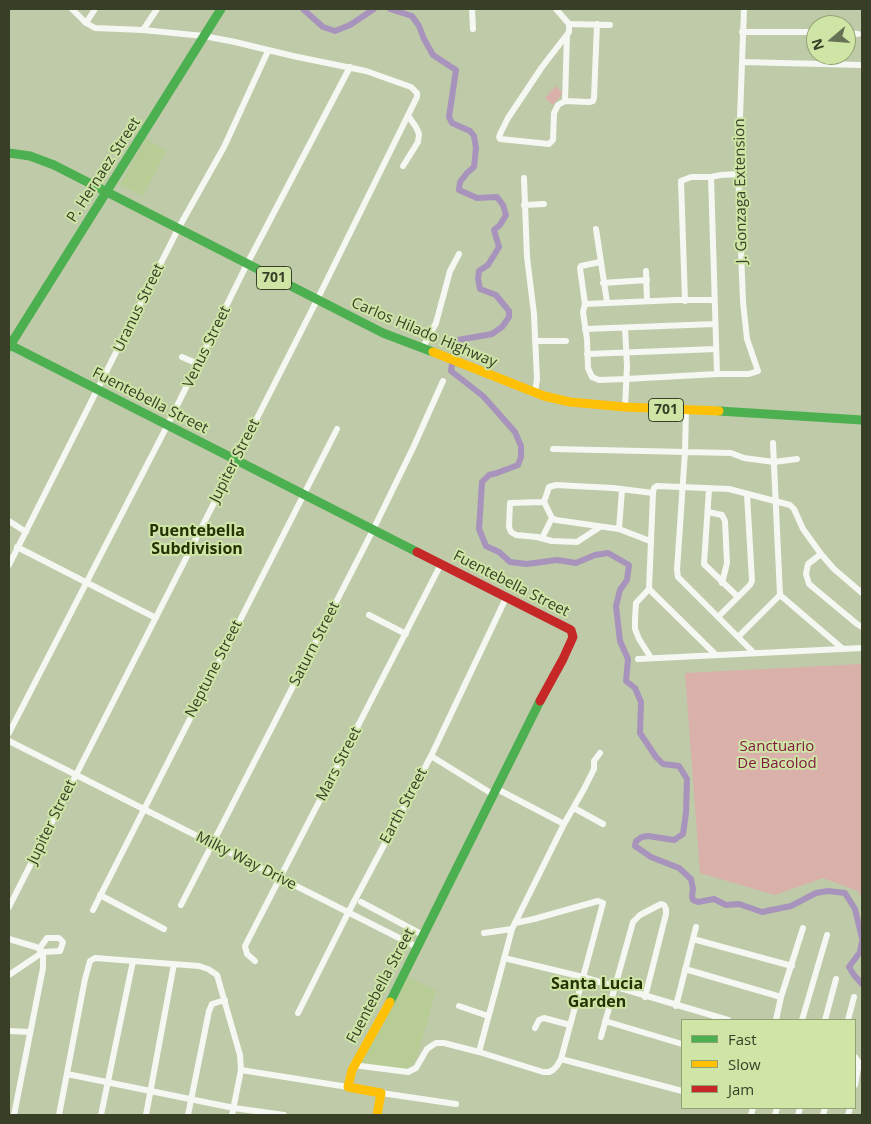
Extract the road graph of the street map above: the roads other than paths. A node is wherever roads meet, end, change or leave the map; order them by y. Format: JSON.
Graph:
{"nodes":[{"id":1,"x":72,"y":9,"type":"edge"},
{"id":2,"x":95,"y":9,"type":"edge"},
{"id":3,"x":157,"y":9,"type":"edge"},
{"id":4,"x":221,"y":9,"type":"edge"},
{"id":5,"x":472,"y":9,"type":"edge"},
{"id":6,"x":556,"y":9,"type":"edge"},
{"id":7,"x":744,"y":9,"type":"edge"},
{"id":8,"x":86,"y":23,"type":"junction"},
{"id":9,"x":569,"y":24,"type":"junction"},
{"id":10,"x":597,"y":24,"type":"junction"},
{"id":11,"x":610,"y":25,"type":"dead end"},
{"id":12,"x":472,"y":29,"type":"dead end"},
{"id":13,"x":143,"y":30,"type":"junction"},
{"id":14,"x":742,"y":32,"type":"junction"},
{"id":15,"x":806,"y":32,"type":"edge"},
{"id":16,"x":567,"y":35,"type":"junction"},
{"id":17,"x":204,"y":36,"type":"junction"},
{"id":18,"x":268,"y":51,"type":"junction"},
{"id":19,"x":742,"y":62,"type":"junction"},
{"id":20,"x":861,"y":65,"type":"dead end"},
{"id":21,"x":350,"y":67,"type":"junction"},
{"id":22,"x":565,"y":101,"type":"junction"},
{"id":23,"x":409,"y":117,"type":"junction"},
{"id":24,"x":9,"y":153,"type":"edge"},
{"id":25,"x":403,"y":166,"type":"dead end"},
{"id":26,"x":738,"y":174,"type":"junction"},
{"id":27,"x":711,"y":177,"type":"junction"},
{"id":28,"x":524,"y":178,"type":"dead end"},
{"id":29,"x":105,"y":192,"type":"junction"},
{"id":30,"x":544,"y":204,"type":"dead end"},
{"id":31,"x":524,"y":205,"type":"junction"},
{"id":32,"x":178,"y":229,"type":"junction"},
{"id":33,"x":596,"y":229,"type":"dead end"},
{"id":34,"x":460,"y":254,"type":"dead end"},
{"id":35,"x":600,"y":262,"type":"junction"},
{"id":36,"x":247,"y":264,"type":"junction"},
{"id":37,"x":646,"y":271,"type":"dead end"},
{"id":38,"x":646,"y":280,"type":"junction"},
{"id":39,"x":603,"y":283,"type":"junction"},
{"id":40,"x":317,"y":300,"type":"junction"},
{"id":41,"x":685,"y":300,"type":"junction"},
{"id":42,"x":714,"y":300,"type":"junction"},
{"id":43,"x":647,"y":301,"type":"junction"},
{"id":44,"x":607,"y":302,"type":"junction"},
{"id":45,"x":585,"y":304,"type":"junction"},
{"id":46,"x":715,"y":324,"type":"junction"},
{"id":47,"x":625,"y":328,"type":"junction"},
{"id":48,"x":586,"y":329,"type":"junction"},
{"id":49,"x":535,"y":341,"type":"junction"},
{"id":50,"x":566,"y":341,"type":"dead end"},
{"id":51,"x":9,"y":346,"type":"edge"},
{"id":52,"x":422,"y":349,"type":"junction"},
{"id":53,"x":716,"y":349,"type":"junction"},
{"id":54,"x":626,"y":353,"type":"junction"},
{"id":55,"x":587,"y":354,"type":"junction"},
{"id":56,"x":182,"y":357,"type":"dead end"},
{"id":57,"x":198,"y":364,"type":"junction"},
{"id":58,"x":717,"y":374,"type":"junction"},
{"id":59,"x":626,"y":379,"type":"junction"},
{"id":60,"x":443,"y":382,"type":"dead end"},
{"id":61,"x":98,"y":390,"type":"junction"},
{"id":62,"x":535,"y":393,"type":"junction"},
{"id":63,"x":626,"y":408,"type":"junction"},
{"id":64,"x":686,"y":411,"type":"junction"},
{"id":65,"x":862,"y":420,"type":"edge"},
{"id":66,"x":167,"y":426,"type":"junction"},
{"id":67,"x":337,"y":429,"type":"dead end"},
{"id":68,"x":774,"y":443,"type":"dead end"},
{"id":69,"x":553,"y":449,"type":"dead end"},
{"id":70,"x":685,"y":452,"type":"junction"},
{"id":71,"x":235,"y":460,"type":"junction"},
{"id":72,"x":797,"y":460,"type":"dead end"},
{"id":73,"x":774,"y":462,"type":"junction"},
{"id":74,"x":683,"y":488,"type":"junction"},
{"id":75,"x":709,"y":489,"type":"junction"},
{"id":76,"x":622,"y":490,"type":"junction"},
{"id":77,"x":653,"y":492,"type":"junction"},
{"id":78,"x":304,"y":493,"type":"junction"},
{"id":79,"x":747,"y":494,"type":"junction"},
{"id":80,"x":776,"y":501,"type":"junction"},
{"id":81,"x":544,"y":502,"type":"junction"},
{"id":82,"x":708,"y":512,"type":"junction"},
{"id":83,"x":552,"y":518,"type":"junction"},
{"id":84,"x":9,"y":521,"type":"edge"},
{"id":85,"x":600,"y":527,"type":"junction"},
{"id":86,"x":619,"y":529,"type":"junction"},
{"id":87,"x":373,"y":530,"type":"junction"},
{"id":88,"x":26,"y":532,"type":"junction"},
{"id":89,"x":542,"y":538,"type":"junction"},
{"id":90,"x":650,"y":542,"type":"junction"},
{"id":91,"x":17,"y":547,"type":"junction"},
{"id":92,"x":821,"y":554,"type":"junction"},
{"id":93,"x":441,"y":564,"type":"junction"},
{"id":94,"x":9,"y":565,"type":"edge"},
{"id":95,"x":722,"y":582,"type":"junction"},
{"id":96,"x":86,"y":583,"type":"junction"},
{"id":97,"x":649,"y":589,"type":"junction"},
{"id":98,"x":862,"y":594,"type":"edge"},
{"id":99,"x":780,"y":595,"type":"junction"},
{"id":100,"x":738,"y":597,"type":"junction"},
{"id":101,"x":506,"y":598,"type":"junction"},
{"id":102,"x":369,"y":616,"type":"dead end"},
{"id":103,"x":718,"y":617,"type":"junction"},
{"id":104,"x":156,"y":618,"type":"junction"},
{"id":105,"x":862,"y":627,"type":"edge"},
{"id":106,"x":406,"y":634,"type":"junction"},
{"id":107,"x":738,"y":637,"type":"junction"},
{"id":108,"x":862,"y":648,"type":"edge"},
{"id":109,"x":843,"y":649,"type":"junction"},
{"id":110,"x":753,"y":652,"type":"junction"},
{"id":111,"x":716,"y":655,"type":"junction"},
{"id":112,"x":651,"y":658,"type":"junction"},
{"id":113,"x":638,"y":659,"type":"dead end"},
{"id":114,"x":9,"y":734,"type":"edge"},
{"id":115,"x":9,"y":741,"type":"edge"},
{"id":116,"x":600,"y":753,"type":"dead end"},
{"id":117,"x":430,"y":756,"type":"junction"},
{"id":118,"x":75,"y":775,"type":"junction"},
{"id":119,"x":495,"y":792,"type":"junction"},
{"id":120,"x":144,"y":808,"type":"junction"},
{"id":121,"x":574,"y":808,"type":"junction"},
{"id":122,"x":564,"y":824,"type":"junction"},
{"id":123,"x":604,"y":824,"type":"dead end"},
{"id":124,"x":213,"y":844,"type":"junction"},
{"id":125,"x":279,"y":878,"type":"junction"},
{"id":126,"x":100,"y":895,"type":"junction"},
{"id":127,"x":361,"y":902,"type":"dead end"},
{"id":128,"x":181,"y":905,"type":"dead end"},
{"id":129,"x":9,"y":907,"type":"edge"},
{"id":130,"x":93,"y":910,"type":"dead end"},
{"id":131,"x":348,"y":913,"type":"junction"},
{"id":132,"x":513,"y":926,"type":"junction"},
{"id":133,"x":696,"y":927,"type":"dead end"},
{"id":134,"x":803,"y":928,"type":"dead end"},
{"id":135,"x":164,"y":929,"type":"dead end"},
{"id":136,"x":484,"y":933,"type":"dead end"},
{"id":137,"x":423,"y":935,"type":"junction"},
{"id":138,"x":826,"y":935,"type":"dead end"},
{"id":139,"x":9,"y":939,"type":"edge"},
{"id":140,"x":693,"y":939,"type":"junction"},
{"id":141,"x":417,"y":947,"type":"junction"},
{"id":142,"x":41,"y":950,"type":"junction"},
{"id":143,"x":504,"y":958,"type":"junction"},
{"id":144,"x":133,"y":961,"type":"junction"},
{"id":145,"x":255,"y":961,"type":"dead end"},
{"id":146,"x":174,"y":964,"type":"junction"},
{"id":147,"x":792,"y":966,"type":"junction"},
{"id":148,"x":685,"y":969,"type":"junction"},
{"id":149,"x":9,"y":975,"type":"edge"},
{"id":150,"x":583,"y":978,"type":"junction"},
{"id":151,"x":836,"y":979,"type":"dead end"},
{"id":152,"x":614,"y":988,"type":"junction"},
{"id":153,"x":645,"y":997,"type":"junction"},
{"id":154,"x":854,"y":997,"type":"dead end"},
{"id":155,"x":781,"y":998,"type":"junction"},
{"id":156,"x":226,"y":1000,"type":"junction"},
{"id":157,"x":459,"y":1006,"type":"dead end"},
{"id":158,"x":676,"y":1006,"type":"junction"},
{"id":159,"x":298,"y":1013,"type":"dead end"},
{"id":160,"x":488,"y":1016,"type":"junction"},
{"id":161,"x":724,"y":1019,"type":"edge"},
{"id":162,"x":776,"y":1019,"type":"edge"},
{"id":163,"x":802,"y":1019,"type":"edge"},
{"id":164,"x":825,"y":1019,"type":"edge"},
{"id":165,"x":848,"y":1019,"type":"edge"},
{"id":166,"x":605,"y":1021,"type":"junction"},
{"id":167,"x":570,"y":1025,"type":"junction"},
{"id":168,"x":536,"y":1028,"type":"dead end"},
{"id":169,"x":9,"y":1032,"type":"edge"},
{"id":170,"x":30,"y":1032,"type":"junction"},
{"id":171,"x":601,"y":1037,"type":"dead end"},
{"id":172,"x":681,"y":1044,"type":"edge"},
{"id":173,"x":478,"y":1052,"type":"junction"},
{"id":174,"x":856,"y":1058,"type":"edge"},
{"id":175,"x":561,"y":1059,"type":"junction"},
{"id":176,"x":353,"y":1065,"type":"junction"},
{"id":177,"x":241,"y":1070,"type":"junction"},
{"id":178,"x":67,"y":1074,"type":"junction"},
{"id":179,"x":856,"y":1080,"type":"edge"},
{"id":180,"x":108,"y":1082,"type":"junction"},
{"id":181,"x":348,"y":1087,"type":"junction"},
{"id":182,"x":152,"y":1091,"type":"junction"},
{"id":183,"x":681,"y":1091,"type":"edge"},
{"id":184,"x":381,"y":1093,"type":"junction"},
{"id":185,"x":192,"y":1100,"type":"junction"},
{"id":186,"x":456,"y":1104,"type":"dead end"},
{"id":187,"x":234,"y":1108,"type":"junction"},
{"id":188,"x":14,"y":1115,"type":"edge"},
{"id":189,"x":59,"y":1115,"type":"edge"},
{"id":190,"x":102,"y":1115,"type":"edge"},
{"id":191,"x":146,"y":1115,"type":"edge"},
{"id":192,"x":188,"y":1115,"type":"edge"},
{"id":193,"x":232,"y":1115,"type":"edge"},
{"id":194,"x":284,"y":1115,"type":"edge"},
{"id":195,"x":377,"y":1115,"type":"edge"}],
"edges":[{"from":1,"to":8,"type":"street"},
{"from":2,"to":8,"type":"street"},
{"from":3,"to":13,"type":"street"},
{"from":4,"to":17,"type":"main road","name":"P. Hernaez Street"},
{"from":5,"to":12,"type":"street"},
{"from":6,"to":9,"type":"street"},
{"from":7,"to":14,"type":"street","name":"J. Gonzaga Extension"},
{"from":8,"to":13,"type":"street"},
{"from":9,"to":10,"type":"street"},
{"from":9,"to":16,"type":"street"},
{"from":10,"to":11,"type":"street"},
{"from":10,"to":22,"type":"street"},
{"from":13,"to":17,"type":"street"},
{"from":14,"to":15,"type":"street"},
{"from":14,"to":19,"type":"street","name":"J. Gonzaga Extension"},
{"from":16,"to":22,"type":"street"},
{"from":16,"to":22,"type":"street"},
{"from":17,"to":18,"type":"street"},
{"from":17,"to":29,"type":"main road","name":"P. Hernaez Street"},
{"from":18,"to":21,"type":"street"},
{"from":18,"to":32,"type":"street","name":"Uranus Street"},
{"from":19,"to":20,"type":"street"},
{"from":19,"to":26,"type":"street","name":"J. Gonzaga Extension"},
{"from":21,"to":23,"type":"street","name":"Jupiter Street"},
{"from":21,"to":36,"type":"street","name":"Venus Street"},
{"from":23,"to":25,"type":"street"},
{"from":23,"to":40,"type":"street","name":"Jupiter Street"},
{"from":24,"to":29,"type":"main road","name":"Carlos Hilado Highway","number":"701"},
{"from":26,"to":27,"type":"street"},
{"from":26,"to":58,"type":"street","name":"J. Gonzaga Extension"},
{"from":27,"to":41,"type":"street"},
{"from":27,"to":42,"type":"street"},
{"from":28,"to":31,"type":"street"},
{"from":29,"to":32,"type":"main road","name":"Carlos Hilado Highway","number":"701"},
{"from":29,"to":51,"type":"main road","name":"P. Hernaez Street"},
{"from":30,"to":31,"type":"street"},
{"from":31,"to":49,"type":"street"},
{"from":32,"to":36,"type":"main road","name":"Carlos Hilado Highway","number":"701"},
{"from":32,"to":61,"type":"street","name":"Uranus Street"},
{"from":33,"to":35,"type":"street"},
{"from":34,"to":52,"type":"street"},
{"from":35,"to":39,"type":"street"},
{"from":35,"to":45,"type":"street"},
{"from":36,"to":40,"type":"main road","name":"Carlos Hilado Highway","number":"701"},
{"from":36,"to":57,"type":"street","name":"Venus Street"},
{"from":37,"to":38,"type":"street"},
{"from":38,"to":39,"type":"street"},
{"from":38,"to":43,"type":"street"},
{"from":39,"to":44,"type":"street"},
{"from":40,"to":52,"type":"main road","name":"Carlos Hilado Highway","number":"701"},
{"from":40,"to":71,"type":"street","name":"Jupiter Street"},
{"from":41,"to":42,"type":"street"},
{"from":41,"to":43,"type":"street"},
{"from":42,"to":46,"type":"street"},
{"from":43,"to":44,"type":"street"},
{"from":44,"to":45,"type":"street"},
{"from":45,"to":48,"type":"street"},
{"from":46,"to":47,"type":"street"},
{"from":46,"to":53,"type":"street"},
{"from":47,"to":48,"type":"street"},
{"from":47,"to":54,"type":"street"},
{"from":48,"to":55,"type":"street"},
{"from":49,"to":50,"type":"street"},
{"from":49,"to":62,"type":"street"},
{"from":51,"to":61,"type":"main road","name":"Fuentebella Street"},
{"from":52,"to":62,"type":"main road","name":"Carlos Hilado Highway","number":"701"},
{"from":53,"to":54,"type":"street"},
{"from":53,"to":58,"type":"street"},
{"from":54,"to":55,"type":"street"},
{"from":54,"to":59,"type":"street"},
{"from":55,"to":59,"type":"street"},
{"from":56,"to":57,"type":"street"},
{"from":57,"to":66,"type":"street","name":"Venus Street"},
{"from":58,"to":59,"type":"street"},
{"from":59,"to":63,"type":"street"},
{"from":60,"to":87,"type":"street","name":"Saturn Street"},
{"from":61,"to":66,"type":"main road","name":"Fuentebella Street"},
{"from":61,"to":88,"type":"street","name":"Uranus Street"},
{"from":62,"to":63,"type":"main road","name":"Carlos Hilado Highway","number":"701"},
{"from":63,"to":64,"type":"main road","name":"Carlos Hilado Highway","number":"701"},
{"from":64,"to":65,"type":"main road","name":"Carlos Hilado Highway","number":"701"},
{"from":64,"to":70,"type":"street"},
{"from":66,"to":71,"type":"main road","name":"Fuentebella Street"},
{"from":66,"to":96,"type":"street","name":"Venus Street"},
{"from":67,"to":78,"type":"street","name":"Neptune Street"},
{"from":68,"to":73,"type":"street"},
{"from":69,"to":70,"type":"street"},
{"from":70,"to":73,"type":"street"},
{"from":70,"to":74,"type":"street"},
{"from":71,"to":78,"type":"main road","name":"Fuentebella Street"},
{"from":71,"to":104,"type":"street","name":"Jupiter Street"},
{"from":72,"to":73,"type":"street"},
{"from":73,"to":80,"type":"street"},
{"from":74,"to":75,"type":"street"},
{"from":74,"to":77,"type":"street"},
{"from":74,"to":103,"type":"street"},
{"from":75,"to":79,"type":"street"},
{"from":75,"to":82,"type":"street"},
{"from":76,"to":77,"type":"street"},
{"from":76,"to":81,"type":"street"},
{"from":76,"to":86,"type":"street"},
{"from":77,"to":90,"type":"street"},
{"from":78,"to":87,"type":"main road","name":"Fuentebella Street"},
{"from":78,"to":120,"type":"street","name":"Neptune Street"},
{"from":79,"to":80,"type":"street"},
{"from":79,"to":100,"type":"street"},
{"from":80,"to":92,"type":"street"},
{"from":80,"to":99,"type":"street"},
{"from":81,"to":83,"type":"street"},
{"from":81,"to":89,"type":"street"},
{"from":82,"to":95,"type":"street"},
{"from":82,"to":95,"type":"street"},
{"from":83,"to":85,"type":"street"},
{"from":83,"to":89,"type":"street"},
{"from":84,"to":88,"type":"street"},
{"from":85,"to":86,"type":"street"},
{"from":85,"to":89,"type":"street"},
{"from":86,"to":90,"type":"street"},
{"from":87,"to":93,"type":"main road","name":"Fuentebella Street"},
{"from":87,"to":124,"type":"street","name":"Saturn Street"},
{"from":88,"to":91,"type":"street","name":"Uranus Street"},
{"from":90,"to":97,"type":"street"},
{"from":91,"to":94,"type":"street","name":"Uranus Street"},
{"from":91,"to":96,"type":"street"},
{"from":92,"to":98,"type":"street"},
{"from":92,"to":105,"type":"street"},
{"from":93,"to":101,"type":"main road","name":"Fuentebella Street"},
{"from":93,"to":106,"type":"street","name":"Mars Street"},
{"from":95,"to":100,"type":"street"},
{"from":96,"to":104,"type":"street"},
{"from":96,"to":114,"type":"street","name":"Venus Street"},
{"from":97,"to":111,"type":"street"},
{"from":97,"to":112,"type":"street"},
{"from":99,"to":107,"type":"street"},
{"from":99,"to":109,"type":"street"},
{"from":100,"to":103,"type":"street"},
{"from":101,"to":117,"type":"street","name":"Earth Street"},
{"from":101,"to":119,"type":"main road","name":"Fuentebella Street"},
{"from":102,"to":106,"type":"street"},
{"from":103,"to":107,"type":"street"},
{"from":104,"to":118,"type":"street","name":"Jupiter Street"},
{"from":106,"to":125,"type":"street","name":"Mars Street"},
{"from":107,"to":110,"type":"street"},
{"from":108,"to":109,"type":"street"},
{"from":109,"to":110,"type":"street"},
{"from":110,"to":111,"type":"street"},
{"from":111,"to":112,"type":"street"},
{"from":112,"to":113,"type":"street"},
{"from":115,"to":118,"type":"street","name":"Milky Way Drive"},
{"from":116,"to":121,"type":"street"},
{"from":117,"to":119,"type":"street"},
{"from":117,"to":131,"type":"street","name":"Earth Street"},
{"from":118,"to":120,"type":"street","name":"Milky Way Drive"},
{"from":118,"to":129,"type":"street","name":"Jupiter Street"},
{"from":119,"to":122,"type":"street"},
{"from":119,"to":137,"type":"main road","name":"Fuentebella Street"},
{"from":120,"to":124,"type":"street","name":"Milky Way Drive"},
{"from":120,"to":126,"type":"street","name":"Neptune Street"},
{"from":121,"to":122,"type":"street"},
{"from":121,"to":123,"type":"street"},
{"from":122,"to":132,"type":"street"},
{"from":124,"to":125,"type":"street","name":"Milky Way Drive"},
{"from":124,"to":128,"type":"street","name":"Saturn Street"},
{"from":125,"to":131,"type":"street","name":"Milky Way Drive"},
{"from":125,"to":145,"type":"street","name":"Mars Street"},
{"from":126,"to":130,"type":"street","name":"Neptune Street"},
{"from":126,"to":135,"type":"street"},
{"from":127,"to":137,"type":"street"},
{"from":131,"to":141,"type":"street","name":"Milky Way Drive"},
{"from":131,"to":159,"type":"street","name":"Earth Street"},
{"from":132,"to":136,"type":"street"},
{"from":132,"to":143,"type":"street"},
{"from":132,"to":150,"type":"street"},
{"from":133,"to":140,"type":"street"},
{"from":134,"to":147,"type":"street"},
{"from":137,"to":141,"type":"main road","name":"Fuentebella Street"},
{"from":138,"to":163,"type":"street"},
{"from":139,"to":142,"type":"street"},
{"from":140,"to":147,"type":"street"},
{"from":140,"to":148,"type":"street"},
{"from":141,"to":176,"type":"main road","name":"Fuentebella Street"},
{"from":142,"to":149,"type":"street"},
{"from":142,"to":170,"type":"street"},
{"from":143,"to":150,"type":"street"},
{"from":143,"to":160,"type":"street"},
{"from":144,"to":146,"type":"street"},
{"from":144,"to":178,"type":"street"},
{"from":144,"to":180,"type":"street"},
{"from":146,"to":156,"type":"street"},
{"from":146,"to":182,"type":"street"},
{"from":147,"to":155,"type":"street"},
{"from":148,"to":155,"type":"street"},
{"from":148,"to":158,"type":"street"},
{"from":150,"to":152,"type":"street"},
{"from":150,"to":167,"type":"street"},
{"from":151,"to":164,"type":"street"},
{"from":152,"to":153,"type":"street"},
{"from":152,"to":153,"type":"street"},
{"from":152,"to":166,"type":"street"},
{"from":153,"to":158,"type":"street"},
{"from":154,"to":165,"type":"street"},
{"from":155,"to":162,"type":"street"},
{"from":156,"to":177,"type":"street"},
{"from":156,"to":185,"type":"street"},
{"from":157,"to":160,"type":"street"},
{"from":158,"to":161,"type":"street"},
{"from":160,"to":173,"type":"street"},
{"from":166,"to":171,"type":"street"},
{"from":166,"to":172,"type":"street"},
{"from":167,"to":168,"type":"street"},
{"from":167,"to":175,"type":"street"},
{"from":169,"to":170,"type":"street"},
{"from":170,"to":188,"type":"street"},
{"from":173,"to":175,"type":"street"},
{"from":173,"to":176,"type":"street"},
{"from":174,"to":179,"type":"street"},
{"from":175,"to":183,"type":"street"},
{"from":176,"to":181,"type":"main road","name":"Fuentebella Street"},
{"from":177,"to":181,"type":"street"},
{"from":177,"to":187,"type":"street"},
{"from":178,"to":180,"type":"street"},
{"from":178,"to":189,"type":"street"},
{"from":180,"to":182,"type":"street"},
{"from":180,"to":190,"type":"street"},
{"from":181,"to":184,"type":"main road"},
{"from":182,"to":185,"type":"street"},
{"from":182,"to":191,"type":"street"},
{"from":184,"to":186,"type":"street"},
{"from":184,"to":195,"type":"main road"},
{"from":185,"to":187,"type":"street"},
{"from":185,"to":192,"type":"street"},
{"from":187,"to":193,"type":"street"},
{"from":187,"to":194,"type":"street"}]}
